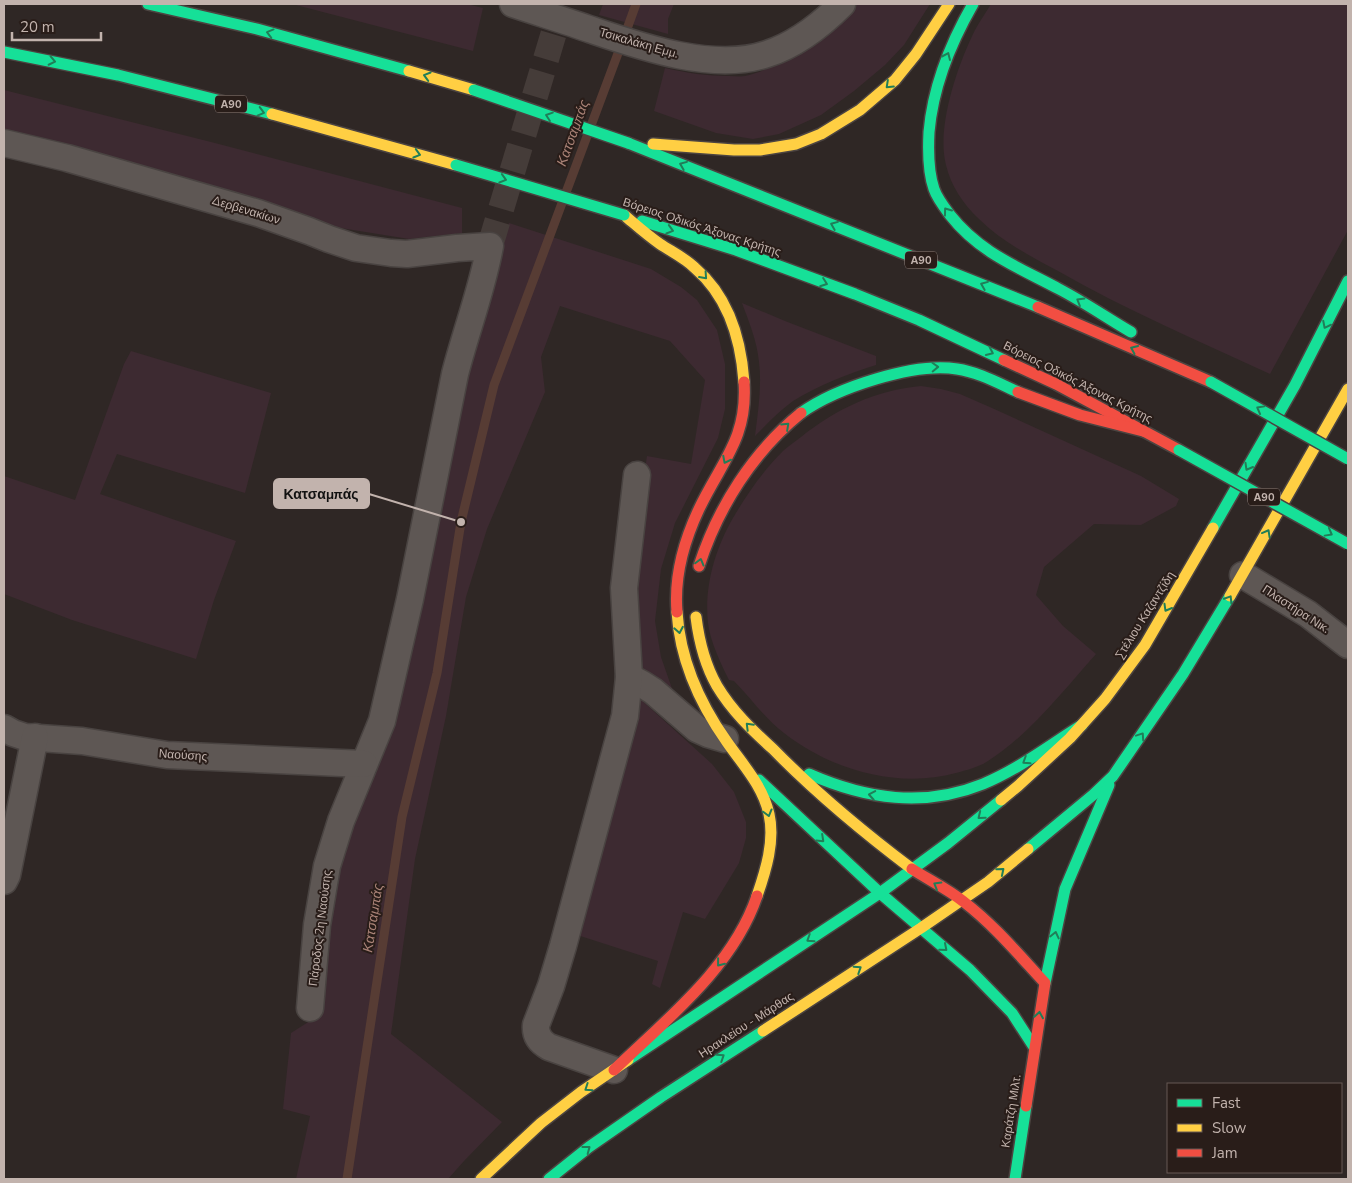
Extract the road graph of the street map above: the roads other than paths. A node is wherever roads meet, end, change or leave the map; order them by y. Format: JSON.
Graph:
{"nodes":[{"id":1,"x":148,"y":4,"type":"edge"},
{"id":2,"x":513,"y":4,"type":"edge"},
{"id":3,"x":842,"y":4,"type":"edge"},
{"id":4,"x":948,"y":4,"type":"edge"},
{"id":5,"x":973,"y":4,"type":"edge"},
{"id":6,"x":4,"y":52,"type":"edge"},
{"id":7,"x":4,"y":143,"type":"edge"},
{"id":8,"x":628,"y":143,"type":"junction"},
{"id":9,"x":624,"y":215,"type":"junction"},
{"id":10,"x":490,"y":246,"type":"joint"},
{"id":11,"x":1348,"y":281,"type":"edge"},
{"id":12,"x":1211,"y":382,"type":"junction"},
{"id":13,"x":1348,"y":389,"type":"edge"},
{"id":14,"x":1143,"y":432,"type":"junction"},
{"id":15,"x":1348,"y":458,"type":"edge"},
{"id":16,"x":637,"y":475,"type":"dead end"},
{"id":17,"x":1348,"y":544,"type":"edge"},
{"id":18,"x":697,"y":573,"type":"dead end"},
{"id":19,"x":1243,"y":575,"type":"junction"},
{"id":20,"x":696,"y":606,"type":"dead end"},
{"id":21,"x":1348,"y":645,"type":"edge"},
{"id":22,"x":629,"y":677,"type":"junction"},
{"id":23,"x":1082,"y":725,"type":"junction"},
{"id":24,"x":4,"y":728,"type":"edge"},
{"id":25,"x":35,"y":737,"type":"junction"},
{"id":26,"x":725,"y":739,"type":"junction"},
{"id":27,"x":784,"y":761,"type":"junction"},
{"id":28,"x":364,"y":764,"type":"junction"},
{"id":29,"x":747,"y":769,"type":"junction"},
{"id":30,"x":1112,"y":776,"type":"junction"},
{"id":31,"x":912,"y":869,"type":"junction"},
{"id":32,"x":4,"y":881,"type":"edge"},
{"id":33,"x":880,"y":893,"type":"junction"},
{"id":34,"x":962,"y":900,"type":"junction"},
{"id":35,"x":920,"y":928,"type":"junction"},
{"id":36,"x":1045,"y":983,"type":"junction"},
{"id":37,"x":310,"y":1008,"type":"dead end"},
{"id":38,"x":1034,"y":1047,"type":"junction"},
{"id":39,"x":614,"y":1070,"type":"junction"},
{"id":40,"x":481,"y":1179,"type":"edge"},
{"id":41,"x":549,"y":1179,"type":"edge"},
{"id":42,"x":1015,"y":1179,"type":"edge"}],
"edges":[{"from":8,"to":1,"type":"main road","number":"Α90","one_way":true,"bridge":true},
{"from":2,"to":3,"type":"street","name":"Τσικαλάκη Εμμ."},
{"from":4,"to":8,"type":"main road","one_way":true},
{"from":12,"to":5,"type":"main road","one_way":true},
{"from":6,"to":9,"type":"main road","name":"Βόρειος Οδικός Άξονας Κρήτης","number":"Α90","one_way":true,"bridge":true},
{"from":7,"to":10,"type":"street","name":"Δερβενακίων"},
{"from":12,"to":8,"type":"main road","number":"Α90","one_way":true},
{"from":9,"to":14,"type":"main road","name":"Βόρειος Οδικός Άξονας Κρήτης","number":"Α90","one_way":true},
{"from":9,"to":26,"type":"main road","one_way":true},
{"from":10,"to":28,"type":"street","name":"Πάροδος 2η Ναούσης"},
{"from":11,"to":23,"type":"main road","name":"Στέλιου Καζαντζίδη","one_way":true},
{"from":15,"to":12,"type":"main road","number":"Α90","one_way":true,"bridge":true},
{"from":19,"to":13,"type":"main road","one_way":true},
{"from":14,"to":17,"type":"main road","name":"Βόρειος Οδικός Άξονας Κρήτης","number":"Α90","one_way":true,"bridge":true},
{"from":18,"to":14,"type":"main road","one_way":true},
{"from":16,"to":22,"type":"street"},
{"from":19,"to":21,"type":"street","name":"Πλαστήρα Νικ."},
{"from":30,"to":19,"type":"main road","one_way":true},
{"from":27,"to":20,"type":"main road","one_way":true},
{"from":22,"to":26,"type":"street"},
{"from":22,"to":39,"type":"street"},
{"from":23,"to":27,"type":"main road","one_way":true},
{"from":23,"to":31,"type":"main road","name":"Στέλιου Καζαντζίδη","one_way":true},
{"from":24,"to":25,"type":"street","name":"Ναούσης"},
{"from":25,"to":28,"type":"street","name":"Ναούσης"},
{"from":25,"to":32,"type":"street"},
{"from":26,"to":29,"type":"main road"},
{"from":27,"to":31,"type":"main road"},
{"from":28,"to":37,"type":"street","name":"Πάροδος 2η Ναούσης"},
{"from":29,"to":33,"type":"main road","one_way":true},
{"from":29,"to":39,"type":"main road","one_way":true},
{"from":34,"to":30,"type":"main road","one_way":true},
{"from":36,"to":30,"type":"main road","name":"Καράτζη Μιλτ.","one_way":true},
{"from":31,"to":33,"type":"main road","name":"Στέλιου Καζαντζίδη"},
{"from":34,"to":31,"type":"main road","one_way":true},
{"from":33,"to":35,"type":"main road"},
{"from":33,"to":39,"type":"main road","one_way":true},
{"from":34,"to":35,"type":"main road","name":"Ηρακλείου - Μάρθας"},
{"from":34,"to":36,"type":"main road"},
{"from":35,"to":38,"type":"main road","one_way":true},
{"from":41,"to":35,"type":"main road","name":"Ηρακλείου - Μάρθας","one_way":true},
{"from":38,"to":36,"type":"main road","name":"Καράτζη Μιλτ.","one_way":true},
{"from":38,"to":42,"type":"main road","name":"Καράτζη Μιλτ."},
{"from":39,"to":40,"type":"main road","one_way":true}]}
